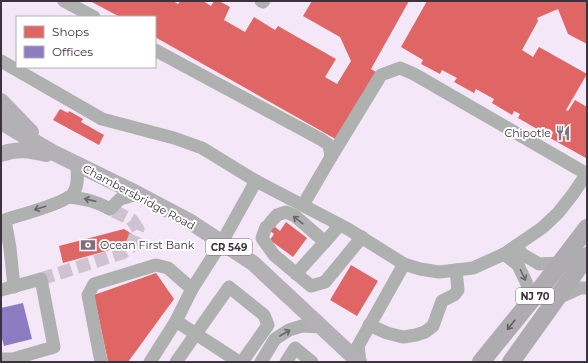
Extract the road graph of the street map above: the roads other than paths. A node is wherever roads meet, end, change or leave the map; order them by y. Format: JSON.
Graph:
{"nodes":[{"id":1,"x":64,"y":1,"type":"edge"},
{"id":2,"x":261,"y":1,"type":"edge"},
{"id":3,"x":264,"y":1,"type":"edge"},
{"id":4,"x":92,"y":16,"type":"edge"},
{"id":5,"x":156,"y":51,"type":"edge"},
{"id":6,"x":1,"y":61,"type":"edge"},
{"id":7,"x":1,"y":101,"type":"edge"},
{"id":8,"x":1,"y":122,"type":"edge"},
{"id":9,"x":52,"y":152,"type":"junction"},
{"id":10,"x":1,"y":154,"type":"edge"},
{"id":11,"x":331,"y":156,"type":"junction"},
{"id":12,"x":72,"y":162,"type":"junction"},
{"id":13,"x":587,"y":173,"type":"edge"},
{"id":14,"x":256,"y":181,"type":"junction"},
{"id":15,"x":138,"y":194,"type":"junction"},
{"id":16,"x":69,"y":198,"type":"junction"},
{"id":17,"x":303,"y":205,"type":"junction"},
{"id":18,"x":340,"y":224,"type":"junction"},
{"id":19,"x":587,"y":228,"type":"edge"},
{"id":20,"x":362,"y":237,"type":"junction"},
{"id":21,"x":222,"y":242,"type":"junction"},
{"id":22,"x":325,"y":242,"type":"junction"},
{"id":23,"x":516,"y":246,"type":"junction"},
{"id":24,"x":504,"y":254,"type":"junction"},
{"id":25,"x":587,"y":256,"type":"edge"},
{"id":26,"x":560,"y":263,"type":"junction"},
{"id":27,"x":404,"y":264,"type":"junction"},
{"id":28,"x":456,"y":270,"type":"junction"},
{"id":29,"x":296,"y":274,"type":"junction"},
{"id":30,"x":587,"y":288,"type":"edge"},
{"id":31,"x":7,"y":289,"type":"edge"},
{"id":32,"x":192,"y":289,"type":"junction"},
{"id":33,"x":556,"y":298,"type":"junction"},
{"id":34,"x":529,"y":303,"type":"junction"},
{"id":35,"x":176,"y":321,"type":"junction"},
{"id":36,"x":369,"y":324,"type":"junction"},
{"id":37,"x":322,"y":327,"type":"junction"},
{"id":38,"x":196,"y":334,"type":"junction"},
{"id":39,"x":362,"y":338,"type":"junction"},
{"id":40,"x":336,"y":340,"type":"junction"},
{"id":41,"x":1,"y":359,"type":"edge"},
{"id":42,"x":101,"y":362,"type":"edge"},
{"id":43,"x":150,"y":362,"type":"edge"},
{"id":44,"x":176,"y":362,"type":"edge"},
{"id":45,"x":241,"y":362,"type":"edge"},
{"id":46,"x":261,"y":362,"type":"edge"},
{"id":47,"x":286,"y":362,"type":"edge"},
{"id":48,"x":312,"y":362,"type":"edge"},
{"id":49,"x":360,"y":362,"type":"edge"},
{"id":50,"x":481,"y":362,"type":"edge"},
{"id":51,"x":511,"y":362,"type":"edge"}],
"edges":[{"from":1,"to":4,"type":"lane"},
{"from":2,"to":3,"type":"lane"},
{"from":5,"to":11,"type":"lane"},
{"from":6,"to":14,"type":"lane"},
{"from":7,"to":9,"type":"main road","number":"CR 549"},
{"from":8,"to":9,"type":"main road","name":"Chambersbridge Road","number":"CR 549"},
{"from":9,"to":12,"type":"main road","name":"Chambersbridge Road","number":"CR 549"},
{"from":10,"to":12,"type":"main road"},
{"from":11,"to":13,"type":"lane"},
{"from":11,"to":17,"type":"lane"},
{"from":12,"to":15,"type":"main road","name":"Chambersbridge Road","number":"CR 549"},
{"from":12,"to":16,"type":"lane"},
{"from":13,"to":23,"type":"lane"},
{"from":14,"to":17,"type":"lane"},
{"from":14,"to":21,"type":"lane"},
{"from":15,"to":16,"type":"lane","one_way":true},
{"from":15,"to":21,"type":"main road","name":"Chambersbridge Road","number":"CR 549"},
{"from":16,"to":31,"type":"lane","one_way":true},
{"from":17,"to":18,"type":"lane"},
{"from":18,"to":20,"type":"lane"},
{"from":18,"to":22,"type":"lane"},
{"from":19,"to":26,"type":"highway","number":"NJ 70"},
{"from":20,"to":27,"type":"lane"},
{"from":20,"to":29,"type":"lane"},
{"from":21,"to":32,"type":"lane"},
{"from":21,"to":37,"type":"main road","name":"Chambersbridge Road","number":"CR 549"},
{"from":22,"to":29,"type":"lane"},
{"from":22,"to":29,"type":"lane","one_way":true},
{"from":23,"to":24,"type":"lane"},
{"from":23,"to":26,"type":"lane"},
{"from":24,"to":28,"type":"lane"},
{"from":24,"to":34,"type":"lane","one_way":true},
{"from":25,"to":33,"type":"highway","number":"NJ 70"},
{"from":26,"to":34,"type":"highway","number":"NJ 70"},
{"from":27,"to":28,"type":"lane"},
{"from":27,"to":36,"type":"lane"},
{"from":28,"to":36,"type":"lane"},
{"from":30,"to":33,"type":"lane"},
{"from":31,"to":41,"type":"lane"},
{"from":32,"to":35,"type":"lane"},
{"from":32,"to":42,"type":"lane"},
{"from":33,"to":51,"type":"highway","number":"NJ 70"},
{"from":34,"to":50,"type":"highway","number":"NJ 70","one_way":true},
{"from":35,"to":38,"type":"lane"},
{"from":35,"to":43,"type":"lane"},
{"from":36,"to":39,"type":"lane"},
{"from":37,"to":40,"type":"main road","name":"Chambersbridge Road","number":"CR 549"},
{"from":46,"to":37,"type":"lane","one_way":true},
{"from":38,"to":44,"type":"lane"},
{"from":38,"to":45,"type":"lane"},
{"from":38,"to":45,"type":"lane"},
{"from":39,"to":40,"type":"lane"},
{"from":39,"to":49,"type":"lane"},
{"from":40,"to":49,"type":"main road","name":"Chambersbridge Road","number":"CR 549"},
{"from":47,"to":48,"type":"lane"}]}
